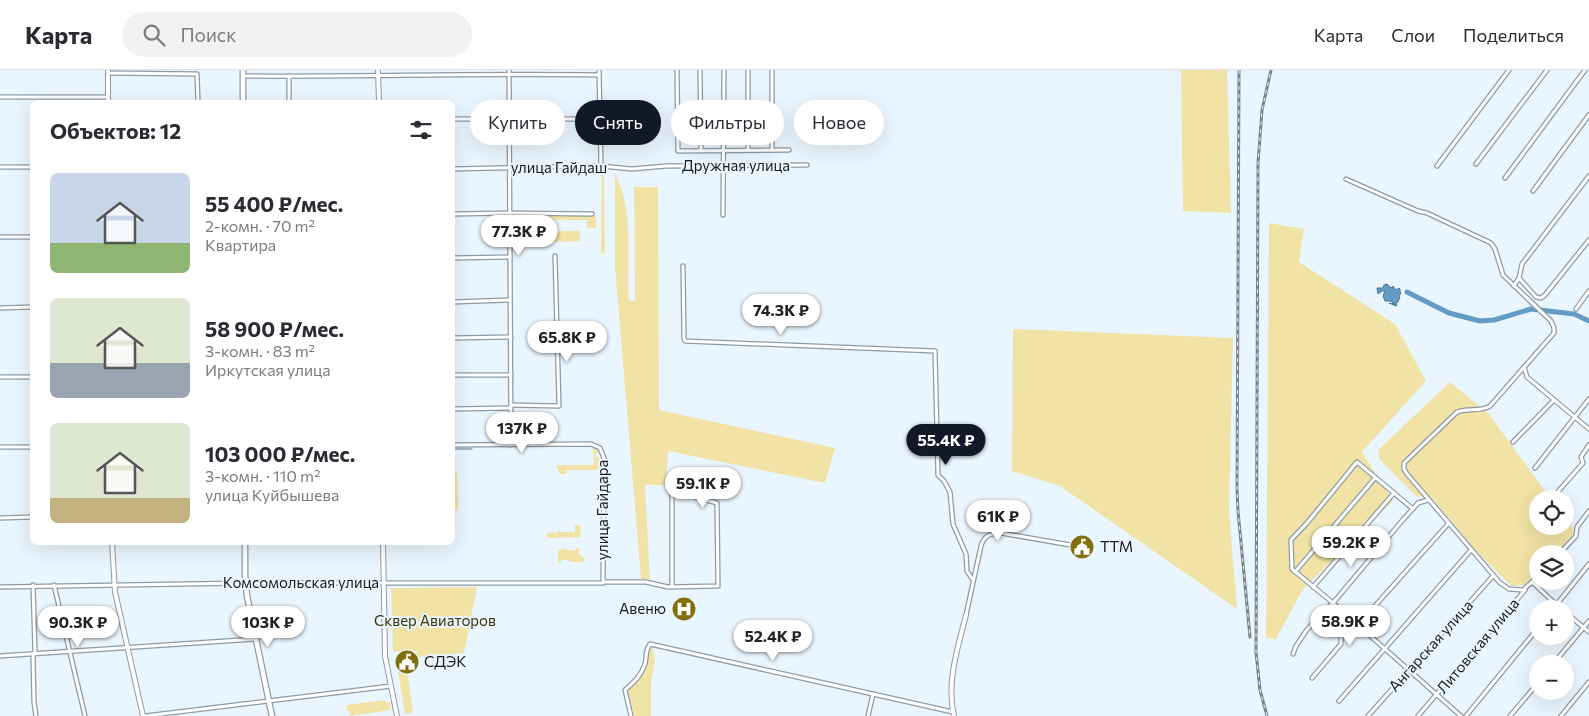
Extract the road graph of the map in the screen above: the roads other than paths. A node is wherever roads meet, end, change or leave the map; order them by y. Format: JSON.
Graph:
{"nodes":[{"id":1,"x":242,"y":70,"type":"edge"},
{"id":2,"x":378,"y":70,"type":"edge"},
{"id":3,"x":599,"y":70,"type":"edge"},
{"id":4,"x":677,"y":70,"type":"edge"},
{"id":5,"x":700,"y":70,"type":"edge"},
{"id":6,"x":724,"y":70,"type":"edge"},
{"id":7,"x":748,"y":70,"type":"edge"},
{"id":8,"x":772,"y":70,"type":"edge"},
{"id":9,"x":1508,"y":70,"type":"edge"},
{"id":10,"x":1547,"y":70,"type":"edge"},
{"id":11,"x":1585,"y":70,"type":"edge"},
{"id":12,"x":108,"y":71,"type":"edge"},
{"id":13,"x":510,"y":72,"type":"edge"},
{"id":14,"x":599,"y":75,"type":"junction"},
{"id":15,"x":242,"y":76,"type":"junction"},
{"id":16,"x":289,"y":76,"type":"junction"},
{"id":17,"x":378,"y":76,"type":"junction"},
{"id":18,"x":0,"y":97,"type":"edge"},
{"id":19,"x":108,"y":97,"type":"joint"},
{"id":20,"x":198,"y":100,"type":"edge"},
{"id":21,"x":243,"y":100,"type":"edge"},
{"id":22,"x":289,"y":100,"type":"edge"},
{"id":23,"x":379,"y":100,"type":"edge"},
{"id":24,"x":510,"y":100,"type":"edge"},
{"id":25,"x":600,"y":100,"type":"edge"},
{"id":26,"x":1589,"y":115,"type":"edge"},
{"id":27,"x":470,"y":119,"type":"edge"},
{"id":28,"x":455,"y":120,"type":"edge"},
{"id":29,"x":509,"y":145,"type":"edge"},
{"id":30,"x":601,"y":145,"type":"edge"},
{"id":31,"x":700,"y":150,"type":"junction"},
{"id":32,"x":724,"y":150,"type":"junction"},
{"id":33,"x":748,"y":150,"type":"junction"},
{"id":34,"x":772,"y":150,"type":"junction"},
{"id":35,"x":789,"y":150,"type":"dead end"},
{"id":36,"x":1476,"y":164,"type":"dead end"},
{"id":37,"x":724,"y":165,"type":"junction"},
{"id":38,"x":807,"y":165,"type":"dead end"},
{"id":39,"x":601,"y":166,"type":"junction"},
{"id":40,"x":666,"y":166,"type":"joint"},
{"id":41,"x":1437,"y":166,"type":"dead end"},
{"id":42,"x":0,"y":167,"type":"edge"},
{"id":43,"x":30,"y":167,"type":"edge"},
{"id":44,"x":509,"y":168,"type":"junction"},
{"id":45,"x":455,"y":169,"type":"edge"},
{"id":46,"x":1589,"y":176,"type":"edge"},
{"id":47,"x":1505,"y":178,"type":"dead end"},
{"id":48,"x":1346,"y":179,"type":"dead end"},
{"id":49,"x":1533,"y":191,"type":"dead end"},
{"id":50,"x":510,"y":213,"type":"junction"},
{"id":51,"x":455,"y":214,"type":"edge"},
{"id":52,"x":592,"y":214,"type":"dead end"},
{"id":53,"x":723,"y":215,"type":"dead end"},
{"id":54,"x":0,"y":237,"type":"edge"},
{"id":55,"x":30,"y":237,"type":"edge"},
{"id":56,"x":1589,"y":240,"type":"edge"},
{"id":57,"x":555,"y":256,"type":"dead end"},
{"id":58,"x":510,"y":257,"type":"junction"},
{"id":59,"x":455,"y":258,"type":"edge"},
{"id":60,"x":683,"y":266,"type":"dead end"},
{"id":61,"x":1519,"y":278,"type":"junction"},
{"id":62,"x":1514,"y":286,"type":"junction"},
{"id":63,"x":1589,"y":291,"type":"edge"},
{"id":64,"x":510,"y":300,"type":"junction"},
{"id":65,"x":455,"y":302,"type":"edge"},
{"id":66,"x":0,"y":308,"type":"edge"},
{"id":67,"x":30,"y":308,"type":"edge"},
{"id":68,"x":1576,"y":309,"type":"dead end"},
{"id":69,"x":511,"y":337,"type":"junction"},
{"id":70,"x":455,"y":338,"type":"edge"},
{"id":71,"x":1524,"y":367,"type":"junction"},
{"id":72,"x":455,"y":375,"type":"edge"},
{"id":73,"x":511,"y":375,"type":"junction"},
{"id":74,"x":0,"y":377,"type":"edge"},
{"id":75,"x":30,"y":377,"type":"edge"},
{"id":76,"x":1589,"y":398,"type":"edge"},
{"id":77,"x":1554,"y":400,"type":"junction"},
{"id":78,"x":511,"y":407,"type":"junction"},
{"id":79,"x":455,"y":409,"type":"edge"},
{"id":80,"x":1574,"y":417,"type":"junction"},
{"id":81,"x":1589,"y":429,"type":"edge"},
{"id":82,"x":1513,"y":442,"type":"dead end"},
{"id":83,"x":455,"y":445,"type":"edge"},
{"id":84,"x":511,"y":445,"type":"junction"},
{"id":85,"x":1589,"y":445,"type":"edge"},
{"id":86,"x":0,"y":447,"type":"edge"},
{"id":87,"x":30,"y":447,"type":"edge"},
{"id":88,"x":1535,"y":468,"type":"dead end"},
{"id":89,"x":1375,"y":478,"type":"junction"},
{"id":90,"x":1559,"y":490,"type":"edge"},
{"id":91,"x":1394,"y":493,"type":"junction"},
{"id":92,"x":1428,"y":500,"type":"junction"},
{"id":93,"x":1413,"y":509,"type":"junction"},
{"id":94,"x":1589,"y":511,"type":"edge"},
{"id":95,"x":30,"y":517,"type":"edge"},
{"id":96,"x":0,"y":518,"type":"edge"},
{"id":97,"x":1448,"y":524,"type":"junction"},
{"id":98,"x":112,"y":545,"type":"edge"},
{"id":99,"x":245,"y":545,"type":"edge"},
{"id":100,"x":383,"y":545,"type":"edge"},
{"id":101,"x":1568,"y":545,"type":"edge"},
{"id":102,"x":1082,"y":547,"type":"dead end"},
{"id":103,"x":1471,"y":550,"type":"junction"},
{"id":104,"x":1589,"y":564,"type":"edge"},
{"id":105,"x":1294,"y":571,"type":"junction"},
{"id":106,"x":1493,"y":576,"type":"junction"},
{"id":107,"x":973,"y":580,"type":"junction"},
{"id":108,"x":384,"y":582,"type":"junction"},
{"id":109,"x":246,"y":583,"type":"junction"},
{"id":110,"x":603,"y":583,"type":"junction"},
{"id":111,"x":114,"y":584,"type":"junction"},
{"id":112,"x":54,"y":585,"type":"junction"},
{"id":113,"x":1529,"y":585,"type":"edge"},
{"id":114,"x":33,"y":586,"type":"junction"},
{"id":115,"x":1529,"y":586,"type":"edge"},
{"id":116,"x":0,"y":587,"type":"edge"},
{"id":117,"x":672,"y":587,"type":"junction"},
{"id":118,"x":1313,"y":587,"type":"junction"},
{"id":119,"x":1541,"y":590,"type":"edge"},
{"id":120,"x":1552,"y":600,"type":"edge"},
{"id":121,"x":1559,"y":600,"type":"edge"},
{"id":122,"x":1333,"y":603,"type":"junction"},
{"id":123,"x":966,"y":615,"type":"joint"},
{"id":124,"x":1318,"y":617,"type":"junction"},
{"id":125,"x":1574,"y":619,"type":"edge"},
{"id":126,"x":1589,"y":621,"type":"edge"},
{"id":127,"x":1584,"y":627,"type":"junction"},
{"id":128,"x":1363,"y":631,"type":"junction"},
{"id":129,"x":1589,"y":632,"type":"edge"},
{"id":130,"x":256,"y":639,"type":"junction"},
{"id":131,"x":1529,"y":639,"type":"edge"},
{"id":132,"x":126,"y":648,"type":"junction"},
{"id":133,"x":1384,"y":650,"type":"junction"},
{"id":134,"x":70,"y":651,"type":"junction"},
{"id":135,"x":34,"y":654,"type":"junction"},
{"id":136,"x":1293,"y":654,"type":"dead end"},
{"id":137,"x":1561,"y":655,"type":"edge"},
{"id":138,"x":0,"y":656,"type":"edge"},
{"id":139,"x":1409,"y":671,"type":"junction"},
{"id":140,"x":1312,"y":678,"type":"dead end"},
{"id":141,"x":1589,"y":682,"type":"edge"},
{"id":142,"x":391,"y":686,"type":"junction"},
{"id":143,"x":873,"y":694,"type":"junction"},
{"id":144,"x":1529,"y":694,"type":"edge"},
{"id":145,"x":1437,"y":696,"type":"junction"},
{"id":146,"x":269,"y":700,"type":"junction"},
{"id":147,"x":1338,"y":701,"type":"dead end"},
{"id":148,"x":953,"y":714,"type":"edge"},
{"id":149,"x":36,"y":716,"type":"edge"},
{"id":150,"x":85,"y":716,"type":"edge"},
{"id":151,"x":144,"y":716,"type":"edge"},
{"id":152,"x":272,"y":716,"type":"edge"},
{"id":153,"x":397,"y":716,"type":"edge"},
{"id":154,"x":631,"y":716,"type":"edge"},
{"id":155,"x":868,"y":716,"type":"edge"},
{"id":156,"x":1368,"y":716,"type":"edge"},
{"id":157,"x":1418,"y":716,"type":"edge"},
{"id":158,"x":1460,"y":716,"type":"edge"},
{"id":159,"x":1466,"y":716,"type":"edge"},
{"id":160,"x":1510,"y":716,"type":"edge"},
{"id":161,"x":1562,"y":716,"type":"edge"}],
"edges":[{"from":1,"to":15,"type":"main road"},
{"from":2,"to":17,"type":"street"},
{"from":3,"to":14,"type":"street"},
{"from":4,"to":31,"type":"street"},
{"from":5,"to":31,"type":"street"},
{"from":6,"to":32,"type":"street"},
{"from":7,"to":33,"type":"street"},
{"from":8,"to":34,"type":"street"},
{"from":9,"to":41,"type":"street"},
{"from":10,"to":36,"type":"street"},
{"from":11,"to":47,"type":"street"},
{"from":12,"to":19,"type":"street"},
{"from":12,"to":20,"type":"street"},
{"from":13,"to":14,"type":"street"},
{"from":13,"to":17,"type":"street"},
{"from":13,"to":24,"type":"street"},
{"from":14,"to":25,"type":"street"},
{"from":15,"to":16,"type":"street"},
{"from":15,"to":21,"type":"main road"},
{"from":16,"to":17,"type":"street"},
{"from":16,"to":22,"type":"street"},
{"from":17,"to":23,"type":"street"},
{"from":18,"to":19,"type":"street"},
{"from":26,"to":49,"type":"street"},
{"from":27,"to":28,"type":"street"},
{"from":29,"to":44,"type":"street"},
{"from":30,"to":39,"type":"street"},
{"from":31,"to":32,"type":"street"},
{"from":32,"to":33,"type":"street"},
{"from":32,"to":37,"type":"street"},
{"from":33,"to":34,"type":"street"},
{"from":34,"to":35,"type":"street"},
{"from":37,"to":38,"type":"street","name":"Дружная улица"},
{"from":37,"to":40,"type":"street","name":"Дружная улица"},
{"from":37,"to":53,"type":"street"},
{"from":39,"to":40,"type":"street","name":"улица Гайдаш"},
{"from":39,"to":44,"type":"street","name":"улица Гайдаш"},
{"from":42,"to":43,"type":"street"},
{"from":44,"to":45,"type":"street","name":"улица Гайдаш"},
{"from":44,"to":50,"type":"street"},
{"from":46,"to":61,"type":"street"},
{"from":48,"to":62,"type":"street"},
{"from":50,"to":51,"type":"street"},
{"from":50,"to":52,"type":"street"},
{"from":50,"to":58,"type":"street"},
{"from":54,"to":55,"type":"street"},
{"from":56,"to":61,"type":"street"},
{"from":57,"to":78,"type":"street"},
{"from":58,"to":59,"type":"street"},
{"from":58,"to":64,"type":"street"},
{"from":60,"to":107,"type":"street"},
{"from":61,"to":62,"type":"street"},
{"from":62,"to":71,"type":"street"},
{"from":63,"to":68,"type":"street"},
{"from":64,"to":65,"type":"street"},
{"from":64,"to":69,"type":"street"},
{"from":66,"to":67,"type":"street"},
{"from":69,"to":70,"type":"street"},
{"from":69,"to":73,"type":"street"},
{"from":71,"to":77,"type":"street"},
{"from":71,"to":92,"type":"street"},
{"from":72,"to":73,"type":"street"},
{"from":73,"to":78,"type":"street"},
{"from":74,"to":75,"type":"street"},
{"from":76,"to":80,"type":"street"},
{"from":77,"to":80,"type":"street"},
{"from":77,"to":82,"type":"street"},
{"from":78,"to":79,"type":"street"},
{"from":78,"to":84,"type":"street"},
{"from":80,"to":81,"type":"street"},
{"from":80,"to":88,"type":"street"},
{"from":83,"to":84,"type":"street"},
{"from":84,"to":110,"type":"street","name":"улица Гайдара"},
{"from":85,"to":90,"type":"street"},
{"from":86,"to":87,"type":"street"},
{"from":89,"to":91,"type":"street"},
{"from":89,"to":105,"type":"street"},
{"from":89,"to":105,"type":"street"},
{"from":91,"to":93,"type":"street"},
{"from":91,"to":118,"type":"street"},
{"from":92,"to":93,"type":"street"},
{"from":92,"to":97,"type":"street"},
{"from":93,"to":122,"type":"street"},
{"from":94,"to":101,"type":"street"},
{"from":95,"to":96,"type":"street"},
{"from":97,"to":103,"type":"street"},
{"from":97,"to":128,"type":"street"},
{"from":98,"to":111,"type":"street"},
{"from":99,"to":109,"type":"main road"},
{"from":100,"to":108,"type":"street"},
{"from":102,"to":107,"type":"street"},
{"from":103,"to":106,"type":"street"},
{"from":103,"to":133,"type":"street"},
{"from":104,"to":121,"type":"street"},
{"from":105,"to":118,"type":"street"},
{"from":106,"to":113,"type":"street"},
{"from":106,"to":139,"type":"street","name":"Ангарская улица"},
{"from":107,"to":123,"type":"street"},
{"from":108,"to":109,"type":"street","name":"Комсомольская улица"},
{"from":108,"to":110,"type":"street","name":"Комсомольская улица"},
{"from":108,"to":142,"type":"street"},
{"from":109,"to":111,"type":"street","name":"Комсомольская улица"},
{"from":109,"to":130,"type":"main road"},
{"from":110,"to":117,"type":"street","name":"Комсомольская улица"},
{"from":111,"to":112,"type":"street","name":"Комсомольская улица"},
{"from":111,"to":132,"type":"street"},
{"from":112,"to":114,"type":"street","name":"Комсомольская улица"},
{"from":112,"to":134,"type":"street"},
{"from":114,"to":116,"type":"street","name":"Комсомольская улица"},
{"from":114,"to":135,"type":"street"},
{"from":115,"to":145,"type":"street","name":"Литовская улица"},
{"from":117,"to":117,"type":"street","name":"Комсомольская улица"},
{"from":118,"to":122,"type":"street"},
{"from":119,"to":120,"type":"street"},
{"from":122,"to":124,"type":"street"},
{"from":122,"to":128,"type":"street"},
{"from":123,"to":148,"type":"street"},
{"from":124,"to":136,"type":"street"},
{"from":124,"to":140,"type":"street"},
{"from":125,"to":127,"type":"street"},
{"from":126,"to":127,"type":"street"},
{"from":127,"to":129,"type":"street"},
{"from":127,"to":137,"type":"street"},
{"from":128,"to":133,"type":"street"},
{"from":130,"to":132,"type":"street"},
{"from":130,"to":146,"type":"main road"},
{"from":131,"to":159,"type":"street"},
{"from":132,"to":134,"type":"street"},
{"from":132,"to":151,"type":"street"},
{"from":133,"to":139,"type":"street"},
{"from":133,"to":147,"type":"street"},
{"from":134,"to":135,"type":"street"},
{"from":134,"to":150,"type":"street"},
{"from":135,"to":138,"type":"street"},
{"from":135,"to":149,"type":"street"},
{"from":139,"to":145,"type":"street"},
{"from":139,"to":156,"type":"street","name":"Ангарская улица"},
{"from":141,"to":161,"type":"street"},
{"from":142,"to":146,"type":"street"},
{"from":142,"to":153,"type":"street"},
{"from":143,"to":148,"type":"street"},
{"from":143,"to":154,"type":"street"},
{"from":143,"to":155,"type":"street"},
{"from":144,"to":160,"type":"street"},
{"from":145,"to":157,"type":"street","name":"Литовская улица"},
{"from":145,"to":158,"type":"street"},
{"from":146,"to":151,"type":"street"},
{"from":146,"to":152,"type":"main road"}]}
